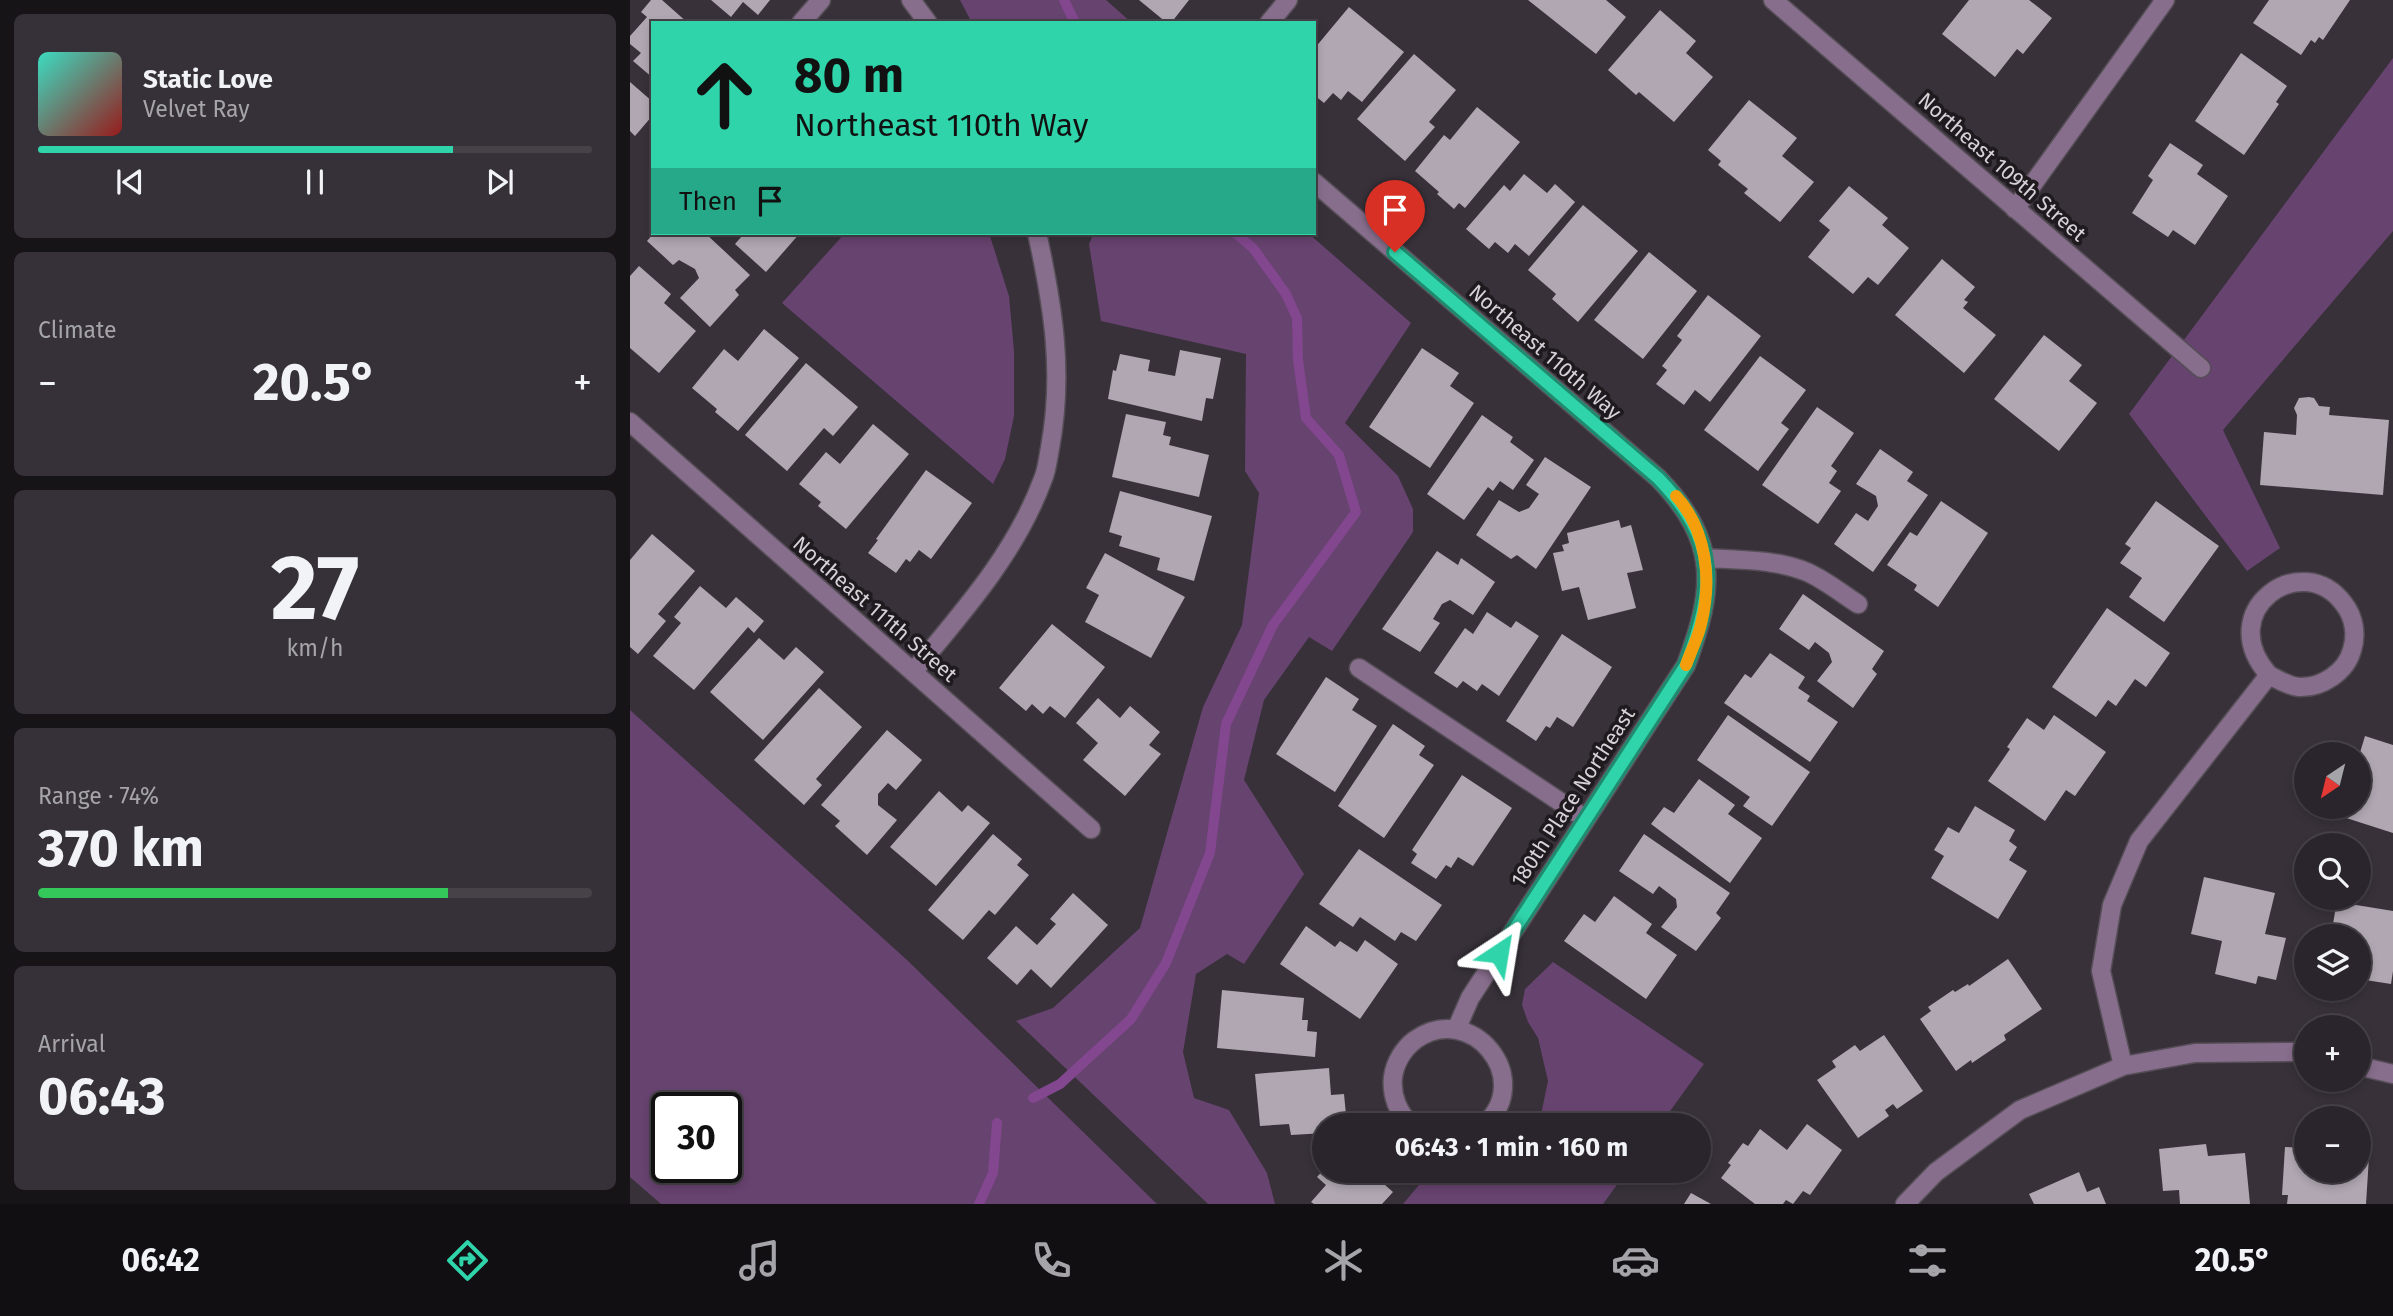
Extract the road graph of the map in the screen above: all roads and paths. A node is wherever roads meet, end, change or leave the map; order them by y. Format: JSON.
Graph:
{"nodes":[{"id":1,"x":821,"y":0,"type":"edge"},
{"id":2,"x":911,"y":0,"type":"edge"},
{"id":3,"x":1287,"y":0,"type":"edge"},
{"id":4,"x":1773,"y":0,"type":"edge"},
{"id":5,"x":2165,"y":0,"type":"edge"},
{"id":6,"x":803,"y":21,"type":"edge"},
{"id":7,"x":927,"y":21,"type":"edge"},
{"id":8,"x":1271,"y":21,"type":"edge"},
{"id":9,"x":1316,"y":184,"type":"edge"},
{"id":10,"x":2015,"y":209,"type":"junction"},
{"id":11,"x":1037,"y":235,"type":"edge"},
{"id":12,"x":2201,"y":368,"type":"dead end"},
{"id":13,"x":630,"y":422,"type":"edge"},
{"id":14,"x":1705,"y":558,"type":"junction"},
{"id":15,"x":1707,"y":581,"type":"joint"},
{"id":16,"x":1858,"y":604,"type":"dead end"},
{"id":17,"x":1359,"y":668,"type":"dead end"},
{"id":18,"x":913,"y":672,"type":"junction"},
{"id":19,"x":2269,"y":675,"type":"junction"},
{"id":20,"x":1586,"y":819,"type":"junction"},
{"id":21,"x":1091,"y":829,"type":"dead end"},
{"id":22,"x":1456,"y":1030,"type":"junction"},
{"id":23,"x":2294,"y":1052,"type":"edge"},
{"id":24,"x":2123,"y":1066,"type":"junction"},
{"id":25,"x":2371,"y":1069,"type":"edge"},
{"id":26,"x":2393,"y":1074,"type":"edge"},
{"id":27,"x":1402,"y":1113,"type":"edge"},
{"id":28,"x":1494,"y":1113,"type":"edge"},
{"id":29,"x":1905,"y":1204,"type":"edge"}],
"edges":[{"from":1,"to":6,"type":"street"},
{"from":2,"to":7,"type":"street"},
{"from":3,"to":8,"type":"street"},
{"from":4,"to":10,"type":"street","name":"Northeast 109th Street"},
{"from":5,"to":10,"type":"street"},
{"from":9,"to":14,"type":"street","name":"Northeast 110th Way"},
{"from":10,"to":12,"type":"street","name":"Northeast 109th Street"},
{"from":11,"to":18,"type":"street"},
{"from":13,"to":18,"type":"street","name":"Northeast 111th Street"},
{"from":14,"to":15,"type":"street","name":"Northeast 110th Way"},
{"from":14,"to":16,"type":"street"},
{"from":15,"to":20,"type":"street","name":"180th Place Northeast"},
{"from":17,"to":20,"type":"street"},
{"from":18,"to":21,"type":"street","name":"Northeast 111th Street"},
{"from":19,"to":19,"type":"street"},
{"from":19,"to":24,"type":"street"},
{"from":20,"to":22,"type":"street","name":"180th Place Northeast"},
{"from":22,"to":27,"type":"street"},
{"from":22,"to":28,"type":"street"},
{"from":23,"to":24,"type":"street"},
{"from":24,"to":29,"type":"street"},
{"from":25,"to":26,"type":"street"}]}
